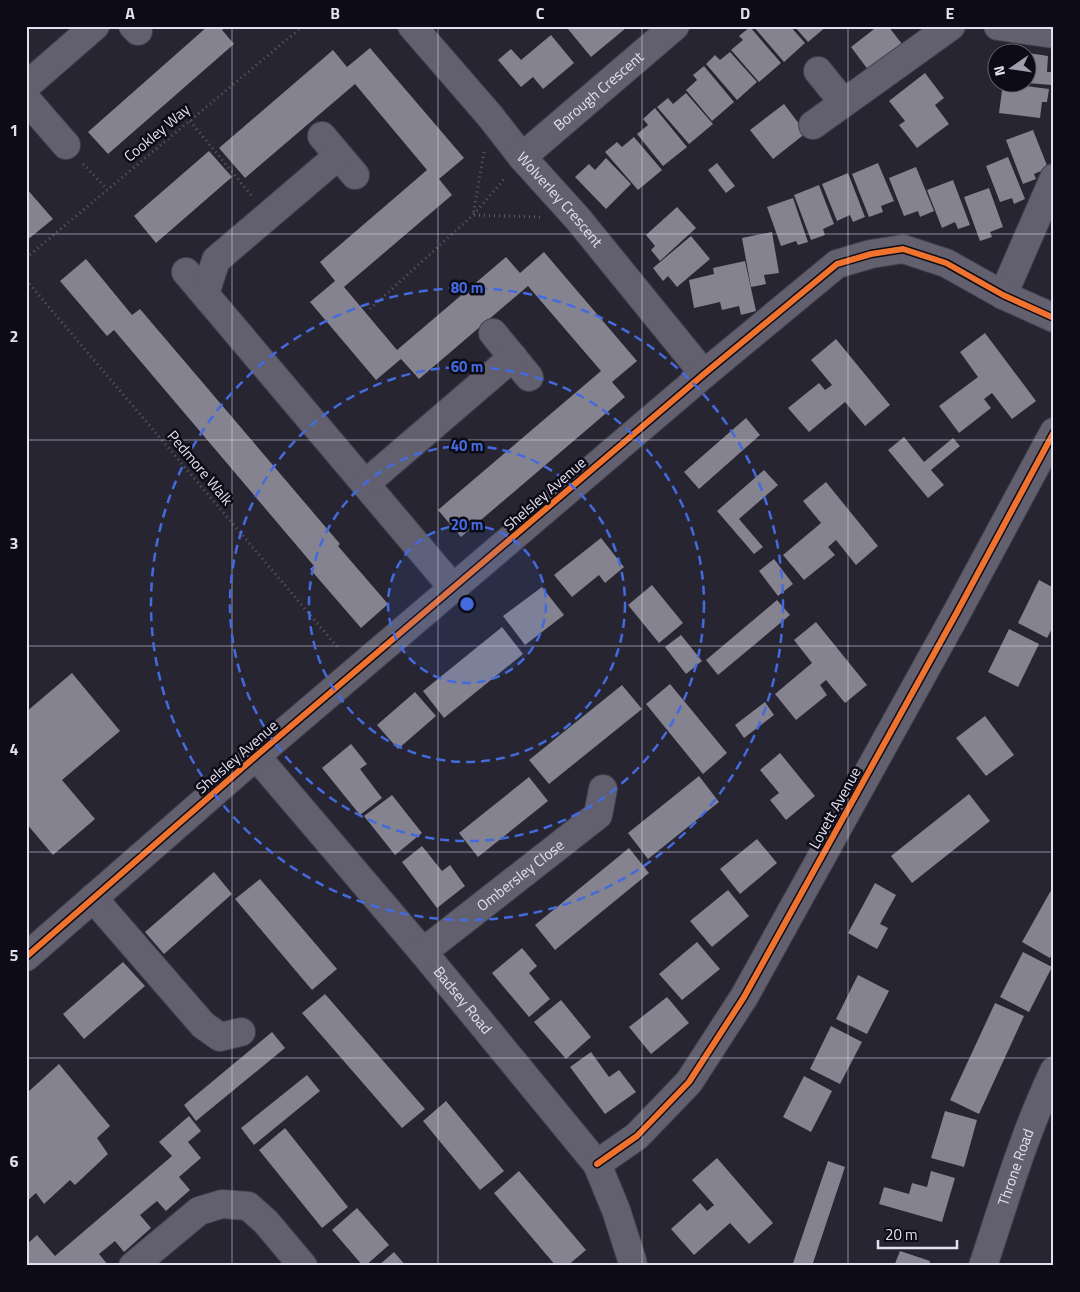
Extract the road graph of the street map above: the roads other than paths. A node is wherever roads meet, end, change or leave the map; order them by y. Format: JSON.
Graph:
{"nodes":[{"id":1,"x":95,"y":26,"type":"edge"},
{"id":2,"x":412,"y":26,"type":"edge"},
{"id":3,"x":675,"y":26,"type":"edge"},
{"id":4,"x":951,"y":26,"type":"edge"},
{"id":5,"x":998,"y":26,"type":"edge"},
{"id":6,"x":1054,"y":34,"type":"edge"},
{"id":7,"x":818,"y":71,"type":"dead end"},
{"id":8,"x":26,"y":86,"type":"edge"},
{"id":9,"x":26,"y":99,"type":"edge"},
{"id":10,"x":844,"y":102,"type":"junction"},
{"id":11,"x":813,"y":125,"type":"dead end"},
{"id":12,"x":66,"y":145,"type":"road end"},
{"id":13,"x":338,"y":156,"type":"dead end"},
{"id":14,"x":522,"y":157,"type":"junction"},
{"id":15,"x":1054,"y":178,"type":"edge"},
{"id":16,"x":186,"y":272,"type":"dead end"},
{"id":17,"x":205,"y":294,"type":"junction"},
{"id":18,"x":1003,"y":295,"type":"junction"},
{"id":19,"x":1054,"y":318,"type":"edge"},
{"id":20,"x":493,"y":333,"type":"dead end"},
{"id":21,"x":704,"y":374,"type":"junction"},
{"id":22,"x":1054,"y":432,"type":"edge"},
{"id":23,"x":365,"y":484,"type":"junction"},
{"id":24,"x":454,"y":589,"type":"junction"},
{"id":25,"x":256,"y":756,"type":"junction"},
{"id":26,"x":603,"y":789,"type":"dead end"},
{"id":27,"x":93,"y":898,"type":"junction"},
{"id":28,"x":423,"y":952,"type":"junction"},
{"id":29,"x":26,"y":957,"type":"edge"},
{"id":30,"x":241,"y":1032,"type":"dead end"},
{"id":31,"x":1054,"y":1071,"type":"edge"},
{"id":32,"x":597,"y":1164,"type":"junction"},
{"id":33,"x":133,"y":1266,"type":"edge"},
{"id":34,"x":302,"y":1266,"type":"edge"},
{"id":35,"x":633,"y":1266,"type":"edge"},
{"id":36,"x":983,"y":1266,"type":"edge"}],
"edges":[{"from":1,"to":8,"type":"street"},
{"from":2,"to":14,"type":"street","name":"Wolverley Crescent"},
{"from":3,"to":14,"type":"street","name":"Borough Crescent"},
{"from":4,"to":10,"type":"street"},
{"from":5,"to":6,"type":"street"},
{"from":7,"to":10,"type":"street"},
{"from":9,"to":12,"type":"street"},
{"from":10,"to":11,"type":"street"},
{"from":13,"to":17,"type":"street"},
{"from":14,"to":21,"type":"street","name":"Wolverley Crescent"},
{"from":15,"to":18,"type":"street"},
{"from":16,"to":17,"type":"street"},
{"from":17,"to":23,"type":"street"},
{"from":18,"to":19,"type":"street","name":"Shelsley Avenue"},
{"from":18,"to":21,"type":"street","name":"Shelsley Avenue"},
{"from":20,"to":23,"type":"street"},
{"from":21,"to":24,"type":"street","name":"Shelsley Avenue"},
{"from":22,"to":32,"type":"street","name":"Lovett Avenue"},
{"from":23,"to":24,"type":"street"},
{"from":24,"to":25,"type":"street","name":"Shelsley Avenue"},
{"from":25,"to":27,"type":"street","name":"Shelsley Avenue"},
{"from":25,"to":28,"type":"street","name":"Badsey Road"},
{"from":26,"to":28,"type":"street","name":"Ombersley Close"},
{"from":27,"to":29,"type":"street","name":"Shelsley Avenue"},
{"from":27,"to":30,"type":"street"},
{"from":28,"to":32,"type":"street","name":"Badsey Road"},
{"from":31,"to":36,"type":"street","name":"Throne Road"},
{"from":32,"to":35,"type":"street","name":"Badsey Road"},
{"from":33,"to":34,"type":"street"}]}
